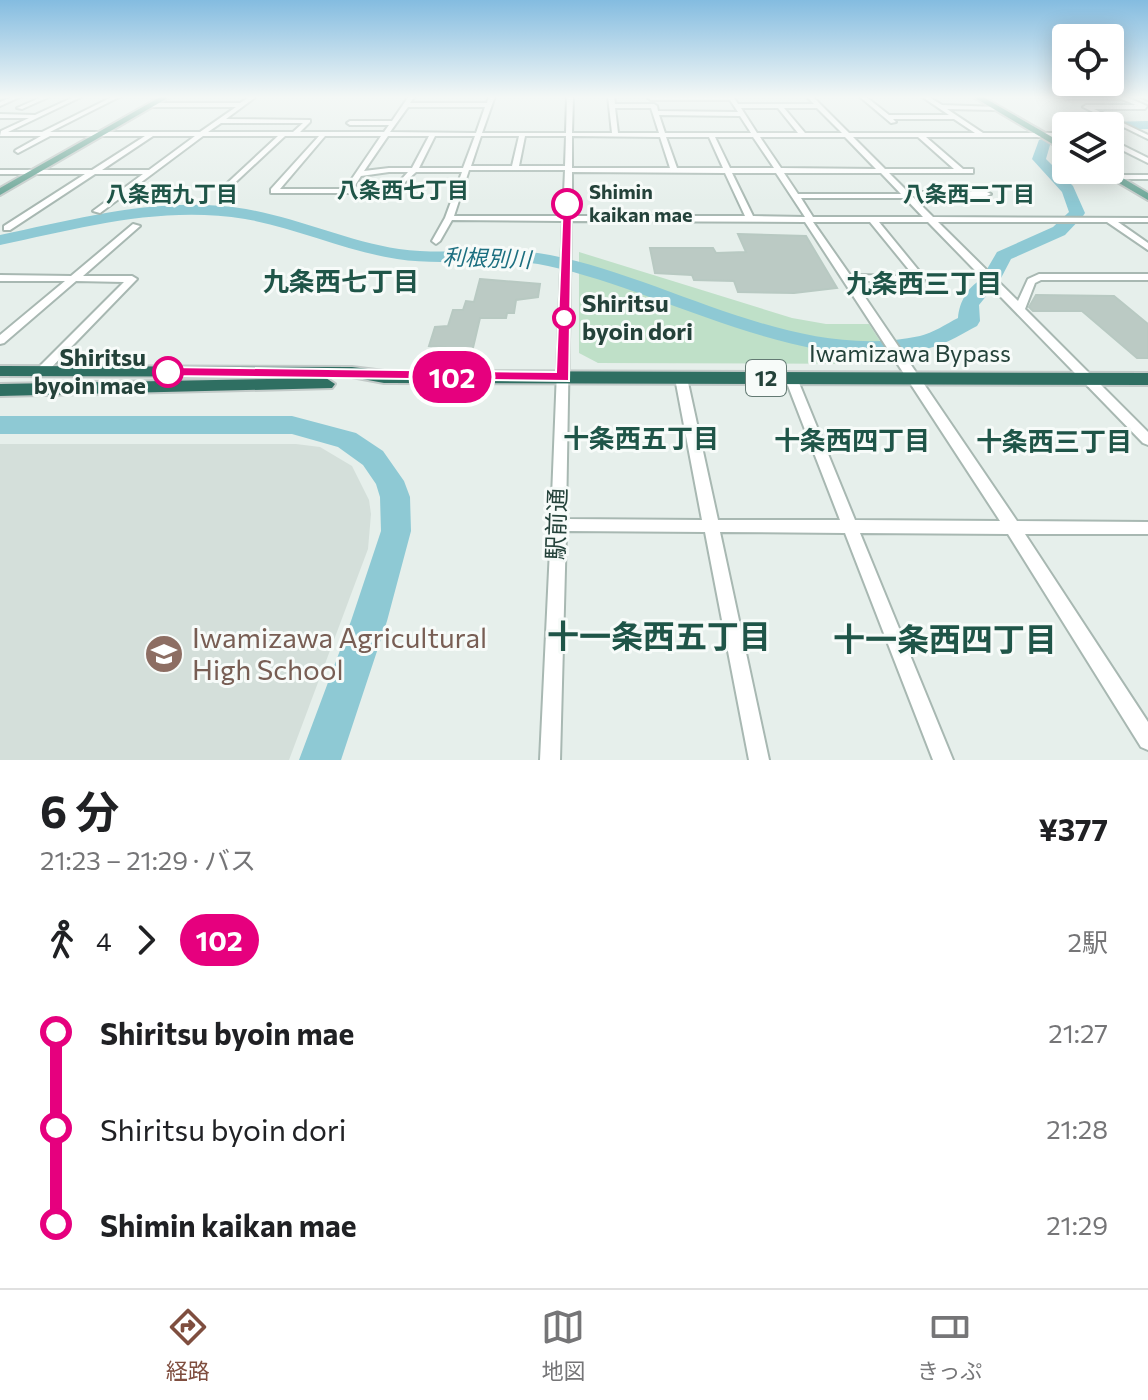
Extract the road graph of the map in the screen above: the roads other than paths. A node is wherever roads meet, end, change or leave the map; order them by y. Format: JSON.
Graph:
{"nodes":[{"id":1,"x":51,"y":131,"type":"edge"},
{"id":2,"x":106,"y":131,"type":"edge"},
{"id":3,"x":206,"y":131,"type":"edge"},
{"id":4,"x":298,"y":131,"type":"edge"},
{"id":5,"x":388,"y":131,"type":"edge"},
{"id":6,"x":615,"y":131,"type":"edge"},
{"id":7,"x":662,"y":131,"type":"edge"},
{"id":8,"x":753,"y":131,"type":"edge"},
{"id":9,"x":800,"y":131,"type":"edge"},
{"id":10,"x":844,"y":131,"type":"edge"},
{"id":11,"x":904,"y":131,"type":"edge"},
{"id":12,"x":978,"y":131,"type":"edge"},
{"id":13,"x":1037,"y":131,"type":"edge"},
{"id":14,"x":0,"y":134,"type":"edge"},
{"id":15,"x":17,"y":134,"type":"junction"},
{"id":16,"x":46,"y":134,"type":"junction"},
{"id":17,"x":202,"y":134,"type":"junction"},
{"id":18,"x":284,"y":134,"type":"junction"},
{"id":19,"x":295,"y":134,"type":"junction"},
{"id":20,"x":324,"y":134,"type":"junction"},
{"id":21,"x":386,"y":134,"type":"junction"},
{"id":22,"x":433,"y":134,"type":"junction"},
{"id":23,"x":479,"y":134,"type":"junction"},
{"id":24,"x":569,"y":134,"type":"junction"},
{"id":25,"x":1041,"y":134,"type":"junction"},
{"id":26,"x":1052,"y":134,"type":"edge"},
{"id":27,"x":100,"y":135,"type":"junction"},
{"id":28,"x":151,"y":135,"type":"junction"},
{"id":29,"x":522,"y":135,"type":"junction"},
{"id":30,"x":615,"y":135,"type":"junction"},
{"id":31,"x":663,"y":135,"type":"junction"},
{"id":32,"x":711,"y":135,"type":"junction"},
{"id":33,"x":755,"y":135,"type":"junction"},
{"id":34,"x":803,"y":135,"type":"junction"},
{"id":35,"x":848,"y":135,"type":"junction"},
{"id":36,"x":908,"y":135,"type":"junction"},
{"id":37,"x":920,"y":135,"type":"junction"},
{"id":38,"x":983,"y":135,"type":"junction"},
{"id":39,"x":1147,"y":136,"type":"edge"},
{"id":40,"x":1124,"y":137,"type":"edge"},
{"id":41,"x":1052,"y":141,"type":"edge"},
{"id":42,"x":0,"y":142,"type":"edge"},
{"id":43,"x":1124,"y":146,"type":"edge"},
{"id":44,"x":18,"y":151,"type":"dead end"},
{"id":45,"x":1148,"y":161,"type":"edge"},
{"id":46,"x":515,"y":168,"type":"junction"},
{"id":47,"x":466,"y":169,"type":"junction"},
{"id":48,"x":568,"y":169,"type":"junction"},
{"id":49,"x":414,"y":170,"type":"junction"},
{"id":50,"x":674,"y":170,"type":"junction"},
{"id":51,"x":728,"y":170,"type":"junction"},
{"id":52,"x":779,"y":170,"type":"junction"},
{"id":53,"x":882,"y":170,"type":"junction"},
{"id":54,"x":0,"y":172,"type":"edge"},
{"id":55,"x":35,"y":172,"type":"junction"},
{"id":56,"x":94,"y":172,"type":"junction"},
{"id":57,"x":149,"y":172,"type":"junction"},
{"id":58,"x":359,"y":174,"type":"junction"},
{"id":59,"x":1124,"y":177,"type":"edge"},
{"id":60,"x":1148,"y":177,"type":"edge"},
{"id":61,"x":404,"y":181,"type":"dead end"},
{"id":62,"x":1124,"y":183,"type":"edge"},
{"id":63,"x":224,"y":191,"type":"dead end"},
{"id":64,"x":0,"y":192,"type":"edge"},
{"id":65,"x":987,"y":194,"type":"dead end"},
{"id":66,"x":907,"y":195,"type":"junction"},
{"id":67,"x":795,"y":196,"type":"junction"},
{"id":68,"x":1148,"y":197,"type":"edge"},
{"id":69,"x":97,"y":211,"type":"dead end"},
{"id":70,"x":449,"y":218,"type":"junction"},
{"id":71,"x":566,"y":219,"type":"junction"},
{"id":72,"x":872,"y":219,"type":"junction"},
{"id":73,"x":931,"y":219,"type":"junction"},
{"id":74,"x":751,"y":220,"type":"junction"},
{"id":75,"x":810,"y":220,"type":"junction"},
{"id":76,"x":1109,"y":220,"type":"junction"},
{"id":77,"x":1148,"y":220,"type":"edge"},
{"id":78,"x":136,"y":226,"type":"dead end"},
{"id":79,"x":7,"y":228,"type":"dead end"},
{"id":80,"x":436,"y":241,"type":"dead end"},
{"id":81,"x":1148,"y":247,"type":"edge"},
{"id":82,"x":1148,"y":277,"type":"edge"},
{"id":83,"x":846,"y":278,"type":"junction"},
{"id":84,"x":1,"y":279,"type":"edge"},
{"id":85,"x":74,"y":279,"type":"junction"},
{"id":86,"x":1016,"y":304,"type":"junction"},
{"id":87,"x":0,"y":341,"type":"edge"},
{"id":88,"x":0,"y":371,"type":"edge"},
{"id":89,"x":41,"y":371,"type":"junction"},
{"id":90,"x":384,"y":377,"type":"junction"},
{"id":91,"x":564,"y":377,"type":"junction"},
{"id":92,"x":681,"y":378,"type":"junction"},
{"id":93,"x":791,"y":378,"type":"junction"},
{"id":94,"x":912,"y":379,"type":"junction"},
{"id":95,"x":1088,"y":379,"type":"junction"},
{"id":96,"x":1148,"y":379,"type":"edge"},
{"id":97,"x":0,"y":390,"type":"edge"},
{"id":98,"x":1148,"y":440,"type":"edge"},
{"id":99,"x":557,"y":525,"type":"junction"},
{"id":100,"x":711,"y":527,"type":"junction"},
{"id":101,"x":849,"y":527,"type":"junction"},
{"id":102,"x":1013,"y":528,"type":"junction"},
{"id":103,"x":1148,"y":528,"type":"edge"},
{"id":104,"x":1148,"y":740,"type":"edge"},
{"id":105,"x":550,"y":760,"type":"edge"},
{"id":106,"x":759,"y":760,"type":"edge"},
{"id":107,"x":943,"y":760,"type":"edge"}],
"edges":[{"from":1,"to":16,"type":"street"},
{"from":2,"to":27,"type":"main road"},
{"from":3,"to":17,"type":"street"},
{"from":4,"to":19,"type":"street"},
{"from":5,"to":21,"type":"street"},
{"from":6,"to":30,"type":"street"},
{"from":7,"to":31,"type":"street"},
{"from":8,"to":33,"type":"street"},
{"from":9,"to":34,"type":"street"},
{"from":10,"to":35,"type":"street"},
{"from":11,"to":36,"type":"street"},
{"from":12,"to":38,"type":"street"},
{"from":13,"to":25,"type":"main road"},
{"from":14,"to":15,"type":"street"},
{"from":15,"to":16,"type":"street"},
{"from":15,"to":42,"type":"street"},
{"from":16,"to":27,"type":"street"},
{"from":16,"to":44,"type":"street"},
{"from":17,"to":18,"type":"street"},
{"from":17,"to":28,"type":"street"},
{"from":17,"to":57,"type":"street"},
{"from":18,"to":19,"type":"street"},
{"from":18,"to":63,"type":"street"},
{"from":19,"to":20,"type":"street"},
{"from":20,"to":21,"type":"street"},
{"from":20,"to":58,"type":"street"},
{"from":21,"to":22,"type":"street"},
{"from":21,"to":58,"type":"street"},
{"from":22,"to":23,"type":"street"},
{"from":22,"to":49,"type":"street"},
{"from":23,"to":29,"type":"street"},
{"from":23,"to":47,"type":"street"},
{"from":24,"to":29,"type":"street"},
{"from":24,"to":30,"type":"street"},
{"from":24,"to":48,"type":"street","name":"駅前通"},
{"from":25,"to":26,"type":"street"},
{"from":25,"to":38,"type":"street"},
{"from":25,"to":41,"type":"main road"},
{"from":27,"to":28,"type":"street"},
{"from":27,"to":55,"type":"main road"},
{"from":28,"to":56,"type":"street"},
{"from":29,"to":46,"type":"street"},
{"from":30,"to":31,"type":"street"},
{"from":31,"to":32,"type":"street"},
{"from":31,"to":50,"type":"street"},
{"from":32,"to":33,"type":"street"},
{"from":32,"to":51,"type":"street"},
{"from":33,"to":34,"type":"street"},
{"from":33,"to":52,"type":"street"},
{"from":34,"to":35,"type":"street"},
{"from":35,"to":36,"type":"street"},
{"from":35,"to":53,"type":"street"},
{"from":36,"to":37,"type":"street"},
{"from":37,"to":38,"type":"street"},
{"from":37,"to":53,"type":"street"},
{"from":39,"to":40,"type":"street"},
{"from":43,"to":45,"type":"street"},
{"from":46,"to":47,"type":"street"},
{"from":46,"to":48,"type":"street"},
{"from":47,"to":49,"type":"street"},
{"from":47,"to":70,"type":"street"},
{"from":48,"to":50,"type":"street"},
{"from":48,"to":71,"type":"street","name":"駅前通"},
{"from":49,"to":58,"type":"street"},
{"from":49,"to":61,"type":"street"},
{"from":50,"to":51,"type":"street"},
{"from":51,"to":52,"type":"street"},
{"from":51,"to":74,"type":"street"},
{"from":52,"to":53,"type":"street"},
{"from":52,"to":67,"type":"street"},
{"from":53,"to":66,"type":"street"},
{"from":54,"to":55,"type":"street"},
{"from":55,"to":56,"type":"street"},
{"from":55,"to":64,"type":"main road"},
{"from":56,"to":57,"type":"street"},
{"from":56,"to":79,"type":"street"},
{"from":57,"to":69,"type":"street"},
{"from":59,"to":60,"type":"street"},
{"from":62,"to":68,"type":"main road"},
{"from":65,"to":66,"type":"street"},
{"from":66,"to":67,"type":"street"},
{"from":66,"to":73,"type":"street"},
{"from":67,"to":75,"type":"street"},
{"from":70,"to":71,"type":"street"},
{"from":70,"to":80,"type":"street"},
{"from":71,"to":74,"type":"street"},
{"from":71,"to":91,"type":"street","name":"駅前通"},
{"from":72,"to":73,"type":"street"},
{"from":72,"to":75,"type":"street"},
{"from":72,"to":83,"type":"street"},
{"from":73,"to":76,"type":"street"},
{"from":73,"to":86,"type":"street"},
{"from":74,"to":75,"type":"street"},
{"from":75,"to":83,"type":"street"},
{"from":76,"to":77,"type":"street"},
{"from":76,"to":81,"type":"street"},
{"from":78,"to":85,"type":"street"},
{"from":82,"to":86,"type":"street"},
{"from":83,"to":94,"type":"street"},
{"from":84,"to":85,"type":"street"},
{"from":85,"to":87,"type":"street"},
{"from":85,"to":89,"type":"street"},
{"from":86,"to":95,"type":"street"},
{"from":88,"to":89,"type":"highway","name":"Iwamizawa Bypass","number":"12"},
{"from":89,"to":90,"type":"highway","name":"Iwamizawa Bypass","number":"12"},
{"from":90,"to":91,"type":"highway","name":"Iwamizawa Bypass","number":"12"},
{"from":90,"to":97,"type":"highway","name":"Iwamizawa Bypass","number":"12"},
{"from":91,"to":92,"type":"highway","name":"Iwamizawa Bypass","number":"12"},
{"from":91,"to":99,"type":"street","name":"駅前通"},
{"from":92,"to":93,"type":"highway","name":"Iwamizawa Bypass","number":"12"},
{"from":92,"to":100,"type":"street"},
{"from":93,"to":94,"type":"highway","name":"Iwamizawa Bypass","number":"12"},
{"from":93,"to":101,"type":"street"},
{"from":94,"to":95,"type":"highway","name":"Iwamizawa Bypass","number":"12"},
{"from":94,"to":102,"type":"street"},
{"from":95,"to":96,"type":"highway","name":"Iwamizawa Bypass","number":"12"},
{"from":95,"to":98,"type":"street"},
{"from":99,"to":100,"type":"street"},
{"from":99,"to":105,"type":"street","name":"駅前通"},
{"from":100,"to":101,"type":"street"},
{"from":100,"to":106,"type":"street"},
{"from":101,"to":102,"type":"street"},
{"from":101,"to":107,"type":"street"},
{"from":102,"to":103,"type":"street"},
{"from":102,"to":104,"type":"street"}]}
